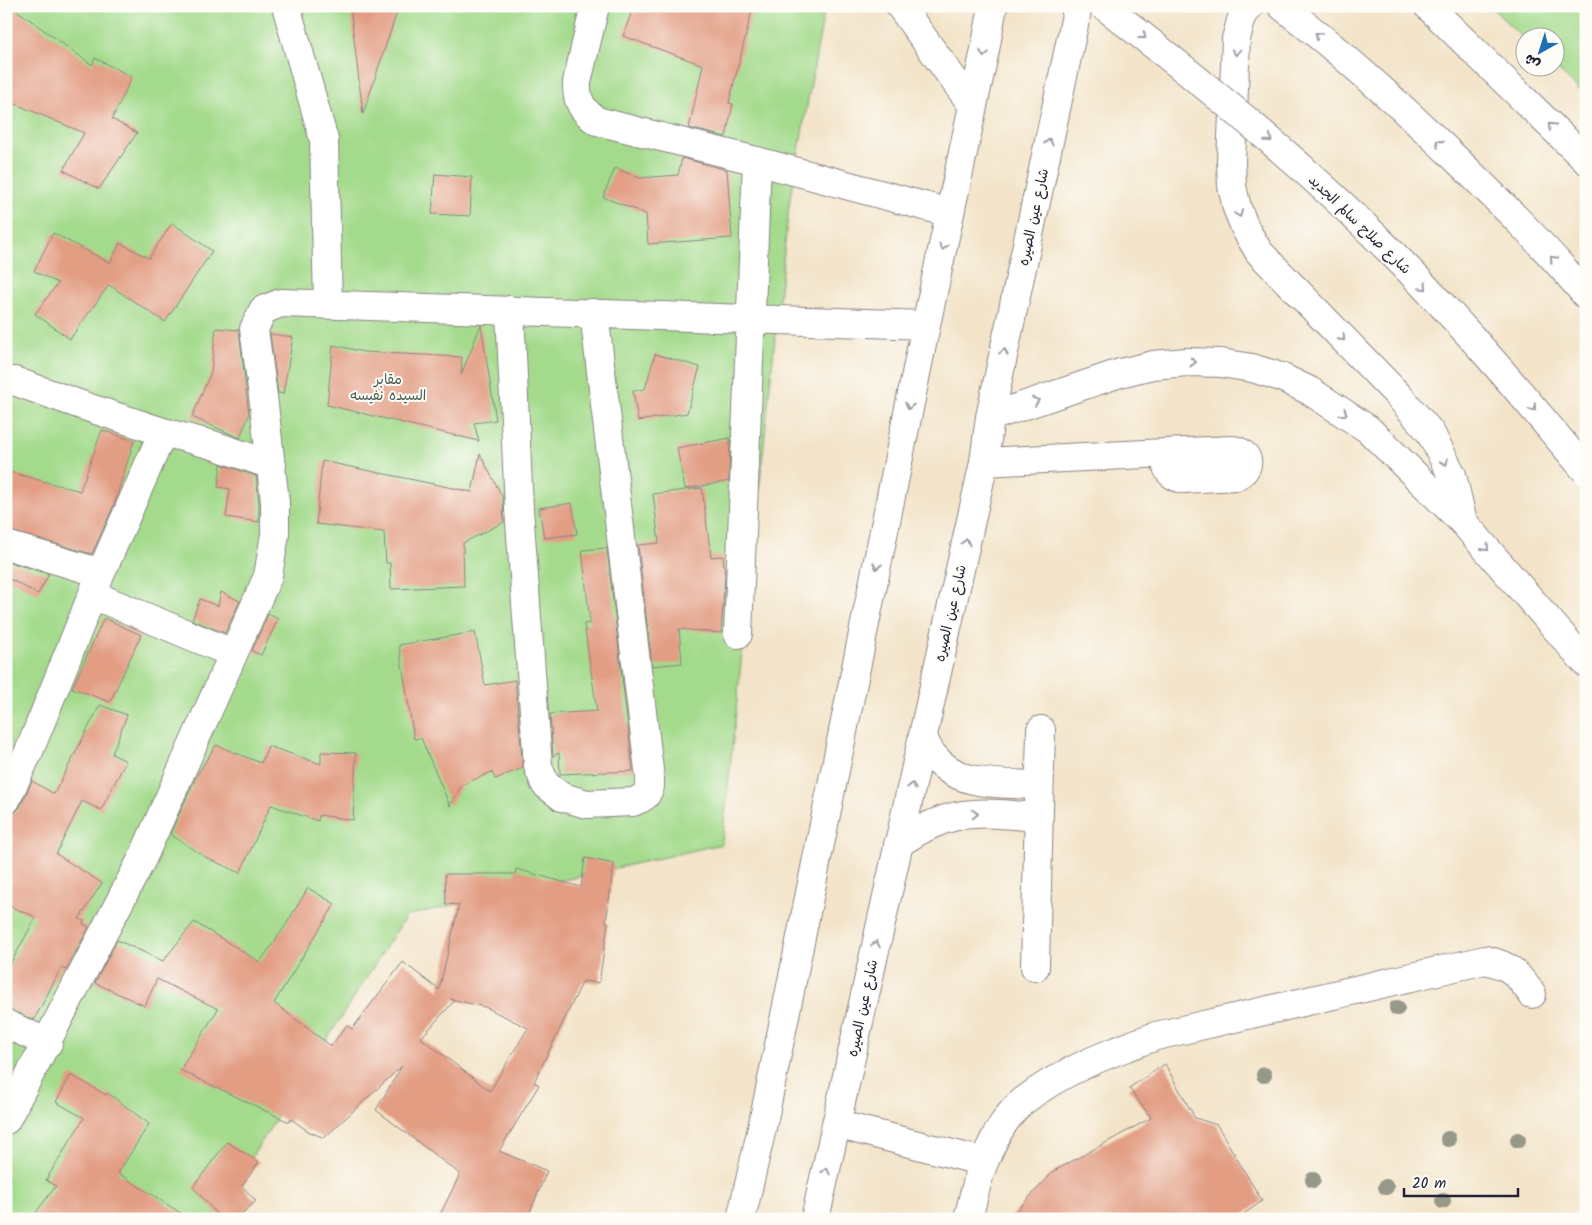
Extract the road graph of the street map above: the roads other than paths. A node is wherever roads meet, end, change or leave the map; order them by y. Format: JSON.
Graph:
{"nodes":[{"id":1,"x":286,"y":6,"type":"edge"},
{"id":2,"x":595,"y":6,"type":"edge"},
{"id":3,"x":900,"y":6,"type":"edge"},
{"id":4,"x":993,"y":6,"type":"edge"},
{"id":5,"x":1078,"y":6,"type":"edge"},
{"id":6,"x":1104,"y":6,"type":"edge"},
{"id":7,"x":1249,"y":6,"type":"edge"},
{"id":8,"x":1282,"y":6,"type":"edge"},
{"id":9,"x":1428,"y":6,"type":"edge"},
{"id":10,"x":973,"y":106,"type":"junction"},
{"id":11,"x":1586,"y":160,"type":"edge"},
{"id":12,"x":757,"y":161,"type":"junction"},
{"id":13,"x":950,"y":213,"type":"junction"},
{"id":14,"x":1586,"y":295,"type":"edge"},
{"id":15,"x":328,"y":305,"type":"junction"},
{"id":16,"x":510,"y":310,"type":"junction"},
{"id":17,"x":594,"y":313,"type":"junction"},
{"id":18,"x":750,"y":320,"type":"junction"},
{"id":19,"x":926,"y":325,"type":"junction"},
{"id":20,"x":14,"y":381,"type":"dead end"},
{"id":21,"x":990,"y":417,"type":"junction"},
{"id":22,"x":163,"y":432,"type":"junction"},
{"id":23,"x":1165,"y":453,"type":"dead end"},
{"id":24,"x":984,"y":462,"type":"junction"},
{"id":25,"x":272,"y":465,"type":"junction"},
{"id":26,"x":1586,"y":471,"type":"edge"},
{"id":27,"x":1463,"y":522,"type":"junction"},
{"id":28,"x":6,"y":545,"type":"edge"},
{"id":29,"x":97,"y":584,"type":"junction"},
{"id":30,"x":738,"y":634,"type":"dead end"},
{"id":31,"x":232,"y":653,"type":"junction"},
{"id":32,"x":1586,"y":663,"type":"edge"},
{"id":33,"x":1041,"y":730,"type":"dead end"},
{"id":34,"x":922,"y":737,"type":"junction"},
{"id":35,"x":1039,"y":786,"type":"junction"},
{"id":36,"x":6,"y":800,"type":"edge"},
{"id":37,"x":1038,"y":817,"type":"junction"},
{"id":38,"x":898,"y":844,"type":"junction"},
{"id":39,"x":1035,"y":967,"type":"dead end"},
{"id":40,"x":1532,"y":994,"type":"dead end"},
{"id":41,"x":6,"y":1024,"type":"edge"},
{"id":42,"x":48,"y":1043,"type":"junction"},
{"id":43,"x":6,"y":1120,"type":"edge"},
{"id":44,"x":836,"y":1124,"type":"junction"},
{"id":45,"x":984,"y":1162,"type":"junction"},
{"id":46,"x":741,"y":1219,"type":"edge"},
{"id":47,"x":815,"y":1219,"type":"edge"},
{"id":48,"x":968,"y":1219,"type":"edge"}],
"edges":[{"from":1,"to":15,"type":"main road"},
{"from":2,"to":12,"type":"main road"},
{"from":3,"to":10,"type":"main road"},
{"from":4,"to":10,"type":"main road","one_way":true},
{"from":21,"to":5,"type":"main road","name":"شارع عين الصيره","one_way":true},
{"from":6,"to":26,"type":"main road","name":"شارع صلاح سالم الجديد","one_way":true,"bridge":true},
{"from":7,"to":27,"type":"main road","one_way":true},
{"from":14,"to":8,"type":"main road","one_way":true},
{"from":11,"to":9,"type":"main road","one_way":true},
{"from":10,"to":13,"type":"main road"},
{"from":12,"to":13,"type":"main road"},
{"from":12,"to":18,"type":"main road"},
{"from":13,"to":19,"type":"main road","one_way":true},
{"from":15,"to":16,"type":"main road"},
{"from":15,"to":25,"type":"main road"},
{"from":16,"to":17,"type":"main road"},
{"from":16,"to":17,"type":"main road"},
{"from":17,"to":18,"type":"main road"},
{"from":18,"to":19,"type":"main road"},
{"from":18,"to":30,"type":"main road"},
{"from":19,"to":46,"type":"main road","one_way":true},
{"from":20,"to":22,"type":"main road"},
{"from":21,"to":24,"type":"main road","name":"شارع عين الصيره"},
{"from":21,"to":27,"type":"main road","one_way":true},
{"from":22,"to":25,"type":"main road"},
{"from":22,"to":29,"type":"main road"},
{"from":23,"to":24,"type":"main road"},
{"from":34,"to":24,"type":"main road","name":"شارع عين الصيره","one_way":true},
{"from":25,"to":31,"type":"main road"},
{"from":27,"to":32,"type":"main road","one_way":true},
{"from":28,"to":29,"type":"main road"},
{"from":29,"to":31,"type":"main road"},
{"from":29,"to":36,"type":"main road"},
{"from":31,"to":42,"type":"main road"},
{"from":33,"to":35,"type":"main road"},
{"from":34,"to":35,"type":"main road"},
{"from":38,"to":34,"type":"main road","name":"شارع عين الصيره","one_way":true},
{"from":35,"to":37,"type":"main road"},
{"from":38,"to":37,"type":"main road","one_way":true},
{"from":37,"to":39,"type":"main road"},
{"from":44,"to":38,"type":"main road","name":"شارع عين الصيره","one_way":true},
{"from":40,"to":45,"type":"main road"},
{"from":41,"to":42,"type":"main road"},
{"from":42,"to":43,"type":"main road"},
{"from":44,"to":45,"type":"main road"},
{"from":47,"to":44,"type":"main road","name":"شارع عين الصيره","one_way":true},
{"from":45,"to":48,"type":"main road"}]}
